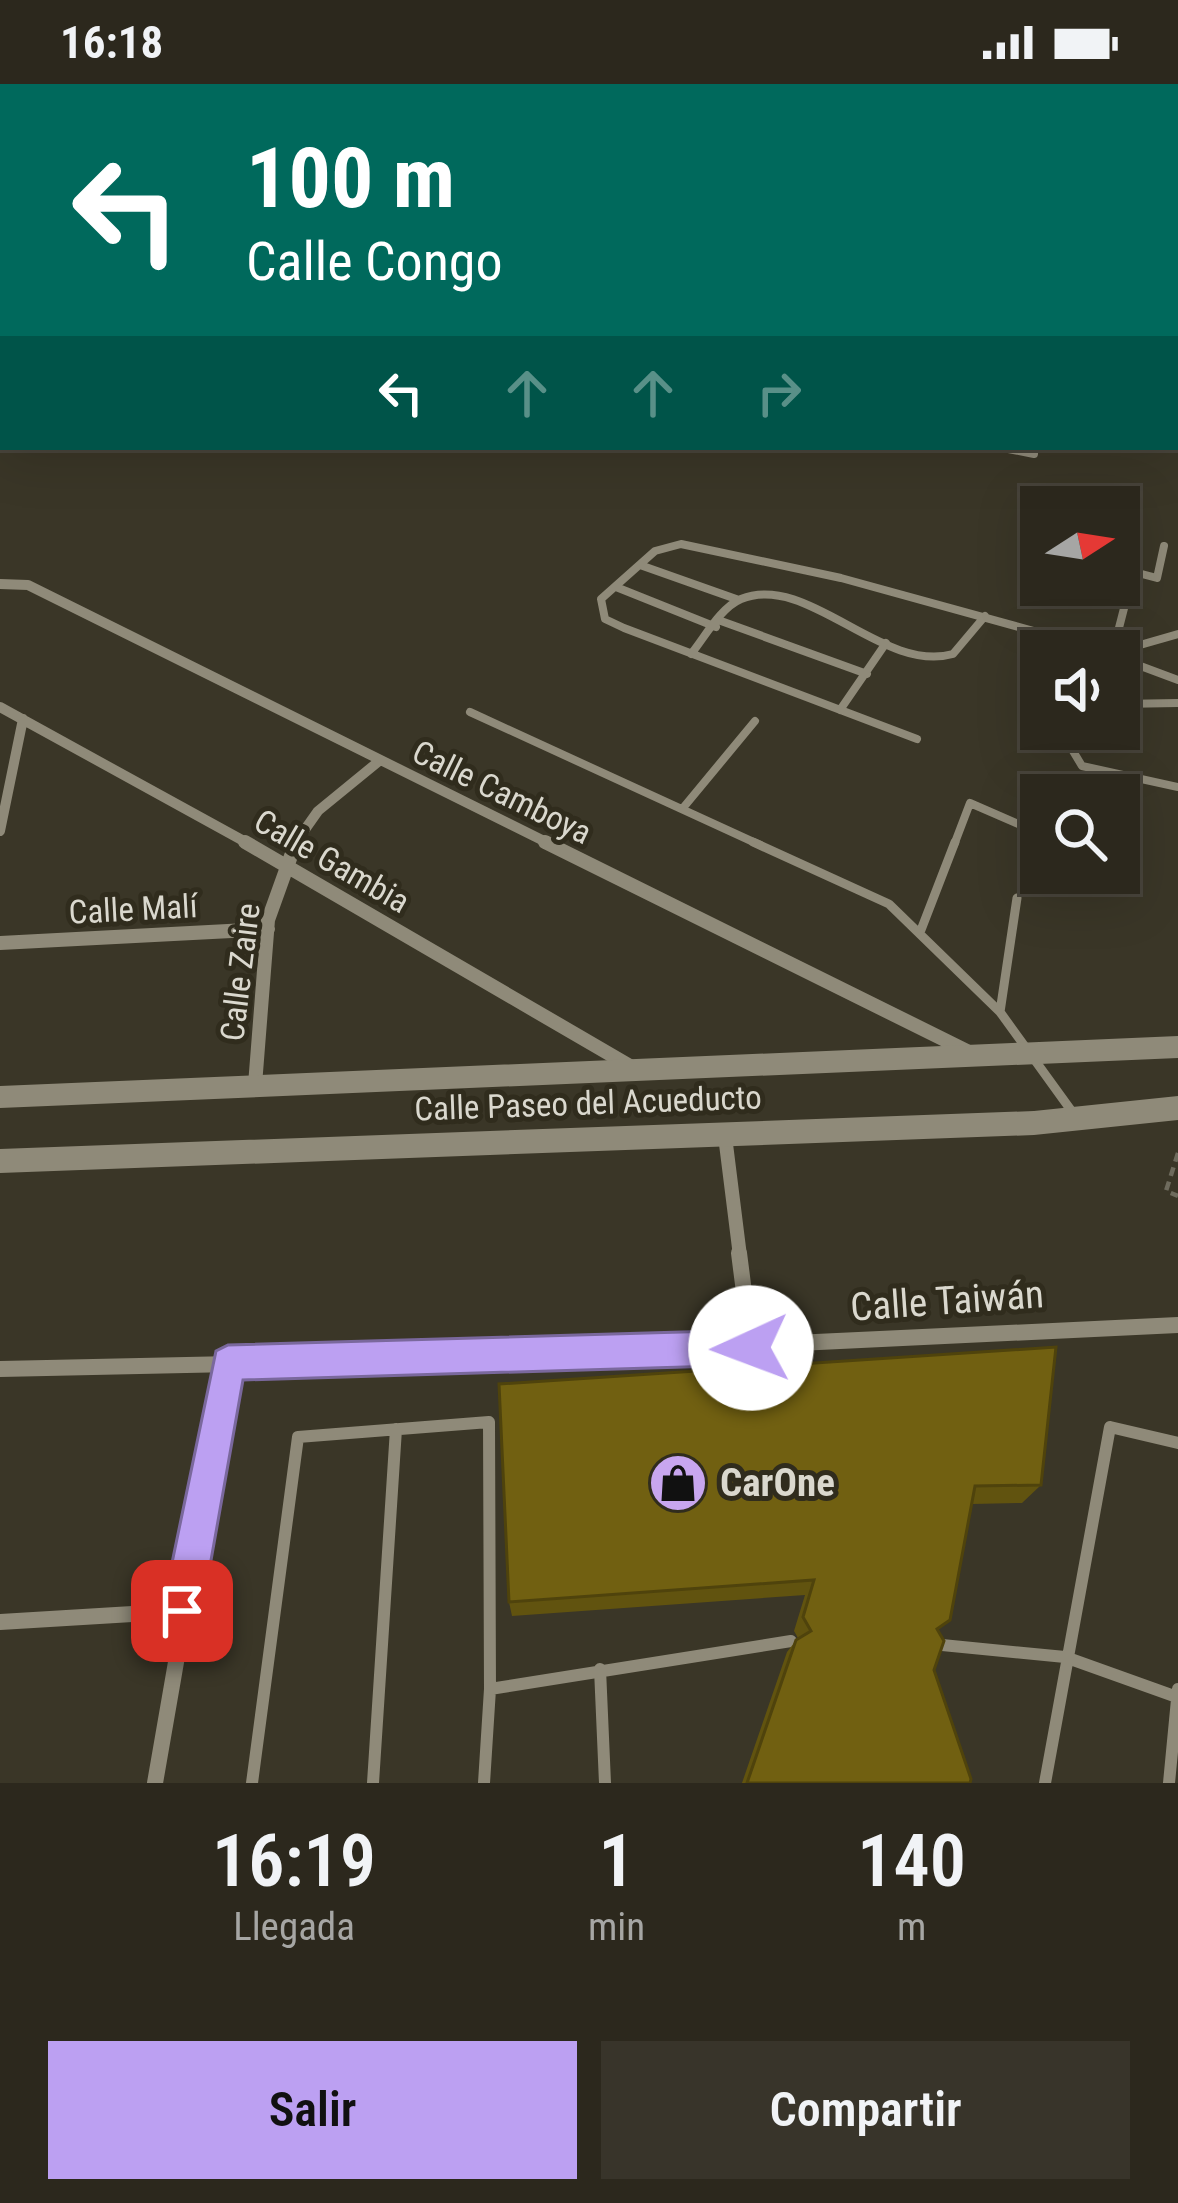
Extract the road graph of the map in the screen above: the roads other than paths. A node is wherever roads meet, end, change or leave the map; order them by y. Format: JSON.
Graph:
{"nodes":[{"id":1,"x":1013,"y":450,"type":"edge"},
{"id":2,"x":1034,"y":454,"type":"dead end"},
{"id":3,"x":1164,"y":546,"type":"dead end"},
{"id":4,"x":640,"y":565,"type":"junction"},
{"id":5,"x":1140,"y":574,"type":"edge"},
{"id":6,"x":5,"y":583,"type":"edge"},
{"id":7,"x":616,"y":587,"type":"junction"},
{"id":8,"x":739,"y":600,"type":"junction"},
{"id":9,"x":985,"y":616,"type":"junction"},
{"id":10,"x":719,"y":624,"type":"junction"},
{"id":11,"x":1034,"y":630,"type":"edge"},
{"id":12,"x":1178,"y":634,"type":"edge"},
{"id":13,"x":886,"y":643,"type":"junction"},
{"id":14,"x":1140,"y":645,"type":"edge"},
{"id":15,"x":691,"y":654,"type":"junction"},
{"id":16,"x":1140,"y":664,"type":"edge"},
{"id":17,"x":867,"y":674,"type":"junction"},
{"id":18,"x":1178,"y":680,"type":"edge"},
{"id":19,"x":1178,"y":703,"type":"edge"},
{"id":20,"x":1140,"y":704,"type":"edge"},
{"id":21,"x":0,"y":707,"type":"edge"},
{"id":22,"x":840,"y":710,"type":"junction"},
{"id":23,"x":470,"y":712,"type":"dead end"},
{"id":24,"x":23,"y":719,"type":"junction"},
{"id":25,"x":755,"y":721,"type":"dead end"},
{"id":26,"x":917,"y":740,"type":"dead end"},
{"id":27,"x":1072,"y":750,"type":"edge"},
{"id":28,"x":378,"y":763,"type":"junction"},
{"id":29,"x":1178,"y":787,"type":"edge"},
{"id":30,"x":683,"y":808,"type":"junction"},
{"id":31,"x":1020,"y":825,"type":"edge"},
{"id":32,"x":0,"y":831,"type":"edge"},
{"id":33,"x":284,"y":862,"type":"junction"},
{"id":34,"x":1017,"y":898,"type":"dead end"},
{"id":35,"x":268,"y":928,"type":"junction"},
{"id":36,"x":921,"y":930,"type":"junction"},
{"id":37,"x":0,"y":943,"type":"edge"},
{"id":38,"x":1000,"y":1012,"type":"junction"},
{"id":39,"x":1178,"y":1047,"type":"edge"},
{"id":40,"x":1033,"y":1052,"type":"junction"},
{"id":41,"x":972,"y":1053,"type":"junction"},
{"id":42,"x":633,"y":1068,"type":"junction"},
{"id":43,"x":255,"y":1085,"type":"junction"},
{"id":44,"x":0,"y":1097,"type":"edge"},
{"id":45,"x":1178,"y":1108,"type":"edge"},
{"id":46,"x":1076,"y":1118,"type":"junction"},
{"id":47,"x":725,"y":1136,"type":"junction"},
{"id":48,"x":0,"y":1161,"type":"edge"},
{"id":49,"x":1178,"y":1325,"type":"edge"},
{"id":50,"x":751,"y":1348,"type":"junction"},
{"id":51,"x":228,"y":1363,"type":"junction"},
{"id":52,"x":0,"y":1369,"type":"edge"},
{"id":53,"x":396,"y":1429,"type":"junction"},
{"id":54,"x":1178,"y":1443,"type":"edge"},
{"id":55,"x":182,"y":1611,"type":"junction"},
{"id":56,"x":0,"y":1622,"type":"edge"},
{"id":57,"x":790,"y":1642,"type":"edge"},
{"id":58,"x":932,"y":1644,"type":"edge"},
{"id":59,"x":1064,"y":1657,"type":"junction"},
{"id":60,"x":600,"y":1669,"type":"junction"},
{"id":61,"x":490,"y":1689,"type":"junction"},
{"id":62,"x":1178,"y":1693,"type":"edge"},
{"id":63,"x":155,"y":1783,"type":"edge"},
{"id":64,"x":252,"y":1783,"type":"edge"},
{"id":65,"x":373,"y":1783,"type":"edge"},
{"id":66,"x":484,"y":1783,"type":"edge"},
{"id":67,"x":605,"y":1783,"type":"edge"},
{"id":68,"x":1046,"y":1783,"type":"edge"},
{"id":69,"x":1169,"y":1783,"type":"edge"}],
"edges":[{"from":1,"to":2,"type":"street"},
{"from":3,"to":5,"type":"lane"},
{"from":4,"to":7,"type":"lane"},
{"from":4,"to":8,"type":"lane"},
{"from":4,"to":9,"type":"lane"},
{"from":6,"to":28,"type":"street","name":"Calle Camboya"},
{"from":7,"to":10,"type":"lane"},
{"from":7,"to":15,"type":"lane"},
{"from":8,"to":10,"type":"lane"},
{"from":8,"to":13,"type":"lane"},
{"from":9,"to":11,"type":"lane"},
{"from":9,"to":13,"type":"lane"},
{"from":10,"to":15,"type":"lane"},
{"from":10,"to":17,"type":"lane"},
{"from":12,"to":14,"type":"lane"},
{"from":13,"to":17,"type":"lane"},
{"from":15,"to":22,"type":"lane"},
{"from":16,"to":18,"type":"lane"},
{"from":17,"to":22,"type":"lane"},
{"from":19,"to":20,"type":"lane"},
{"from":21,"to":24,"type":"street","name":"Calle Gambia"},
{"from":22,"to":26,"type":"lane"},
{"from":23,"to":30,"type":"lane"},
{"from":24,"to":32,"type":"street"},
{"from":24,"to":33,"type":"street","name":"Calle Gambia"},
{"from":25,"to":30,"type":"lane"},
{"from":27,"to":29,"type":"lane"},
{"from":28,"to":33,"type":"street","name":"Calle Zaire"},
{"from":28,"to":41,"type":"street","name":"Calle Camboya"},
{"from":30,"to":36,"type":"lane"},
{"from":31,"to":36,"type":"lane"},
{"from":33,"to":35,"type":"street","name":"Calle Zaire"},
{"from":33,"to":42,"type":"street","name":"Calle Gambia"},
{"from":34,"to":38,"type":"lane"},
{"from":35,"to":37,"type":"street","name":"Calle Malí"},
{"from":35,"to":43,"type":"street","name":"Calle Zaire"},
{"from":36,"to":38,"type":"lane"},
{"from":38,"to":40,"type":"lane"},
{"from":39,"to":40,"type":"street","name":"Calle Paseo del Acueducto"},
{"from":40,"to":41,"type":"street","name":"Calle Paseo del Acueducto"},
{"from":40,"to":46,"type":"lane"},
{"from":41,"to":42,"type":"street","name":"Calle Paseo del Acueducto"},
{"from":42,"to":43,"type":"street","name":"Calle Paseo del Acueducto"},
{"from":43,"to":44,"type":"street","name":"Calle Paseo del Acueducto"},
{"from":45,"to":46,"type":"street","name":"Calle Paseo del Acueducto"},
{"from":46,"to":47,"type":"street","name":"Calle Paseo del Acueducto"},
{"from":47,"to":48,"type":"street","name":"Calle Paseo del Acueducto"},
{"from":47,"to":50,"type":"street"},
{"from":49,"to":50,"type":"street","name":"Calle Taiwán"},
{"from":50,"to":51,"type":"street","name":"Calle Taiwán"},
{"from":51,"to":52,"type":"street","name":"Calle Taiwán"},
{"from":51,"to":55,"type":"street"},
{"from":53,"to":61,"type":"lane"},
{"from":53,"to":64,"type":"lane"},
{"from":53,"to":65,"type":"lane"},
{"from":54,"to":59,"type":"lane"},
{"from":55,"to":56,"type":"street"},
{"from":55,"to":63,"type":"street"},
{"from":57,"to":60,"type":"lane"},
{"from":58,"to":59,"type":"lane"},
{"from":59,"to":62,"type":"lane"},
{"from":59,"to":68,"type":"lane"},
{"from":60,"to":61,"type":"lane"},
{"from":60,"to":67,"type":"lane"},
{"from":61,"to":66,"type":"lane"},
{"from":62,"to":69,"type":"lane"}]}
